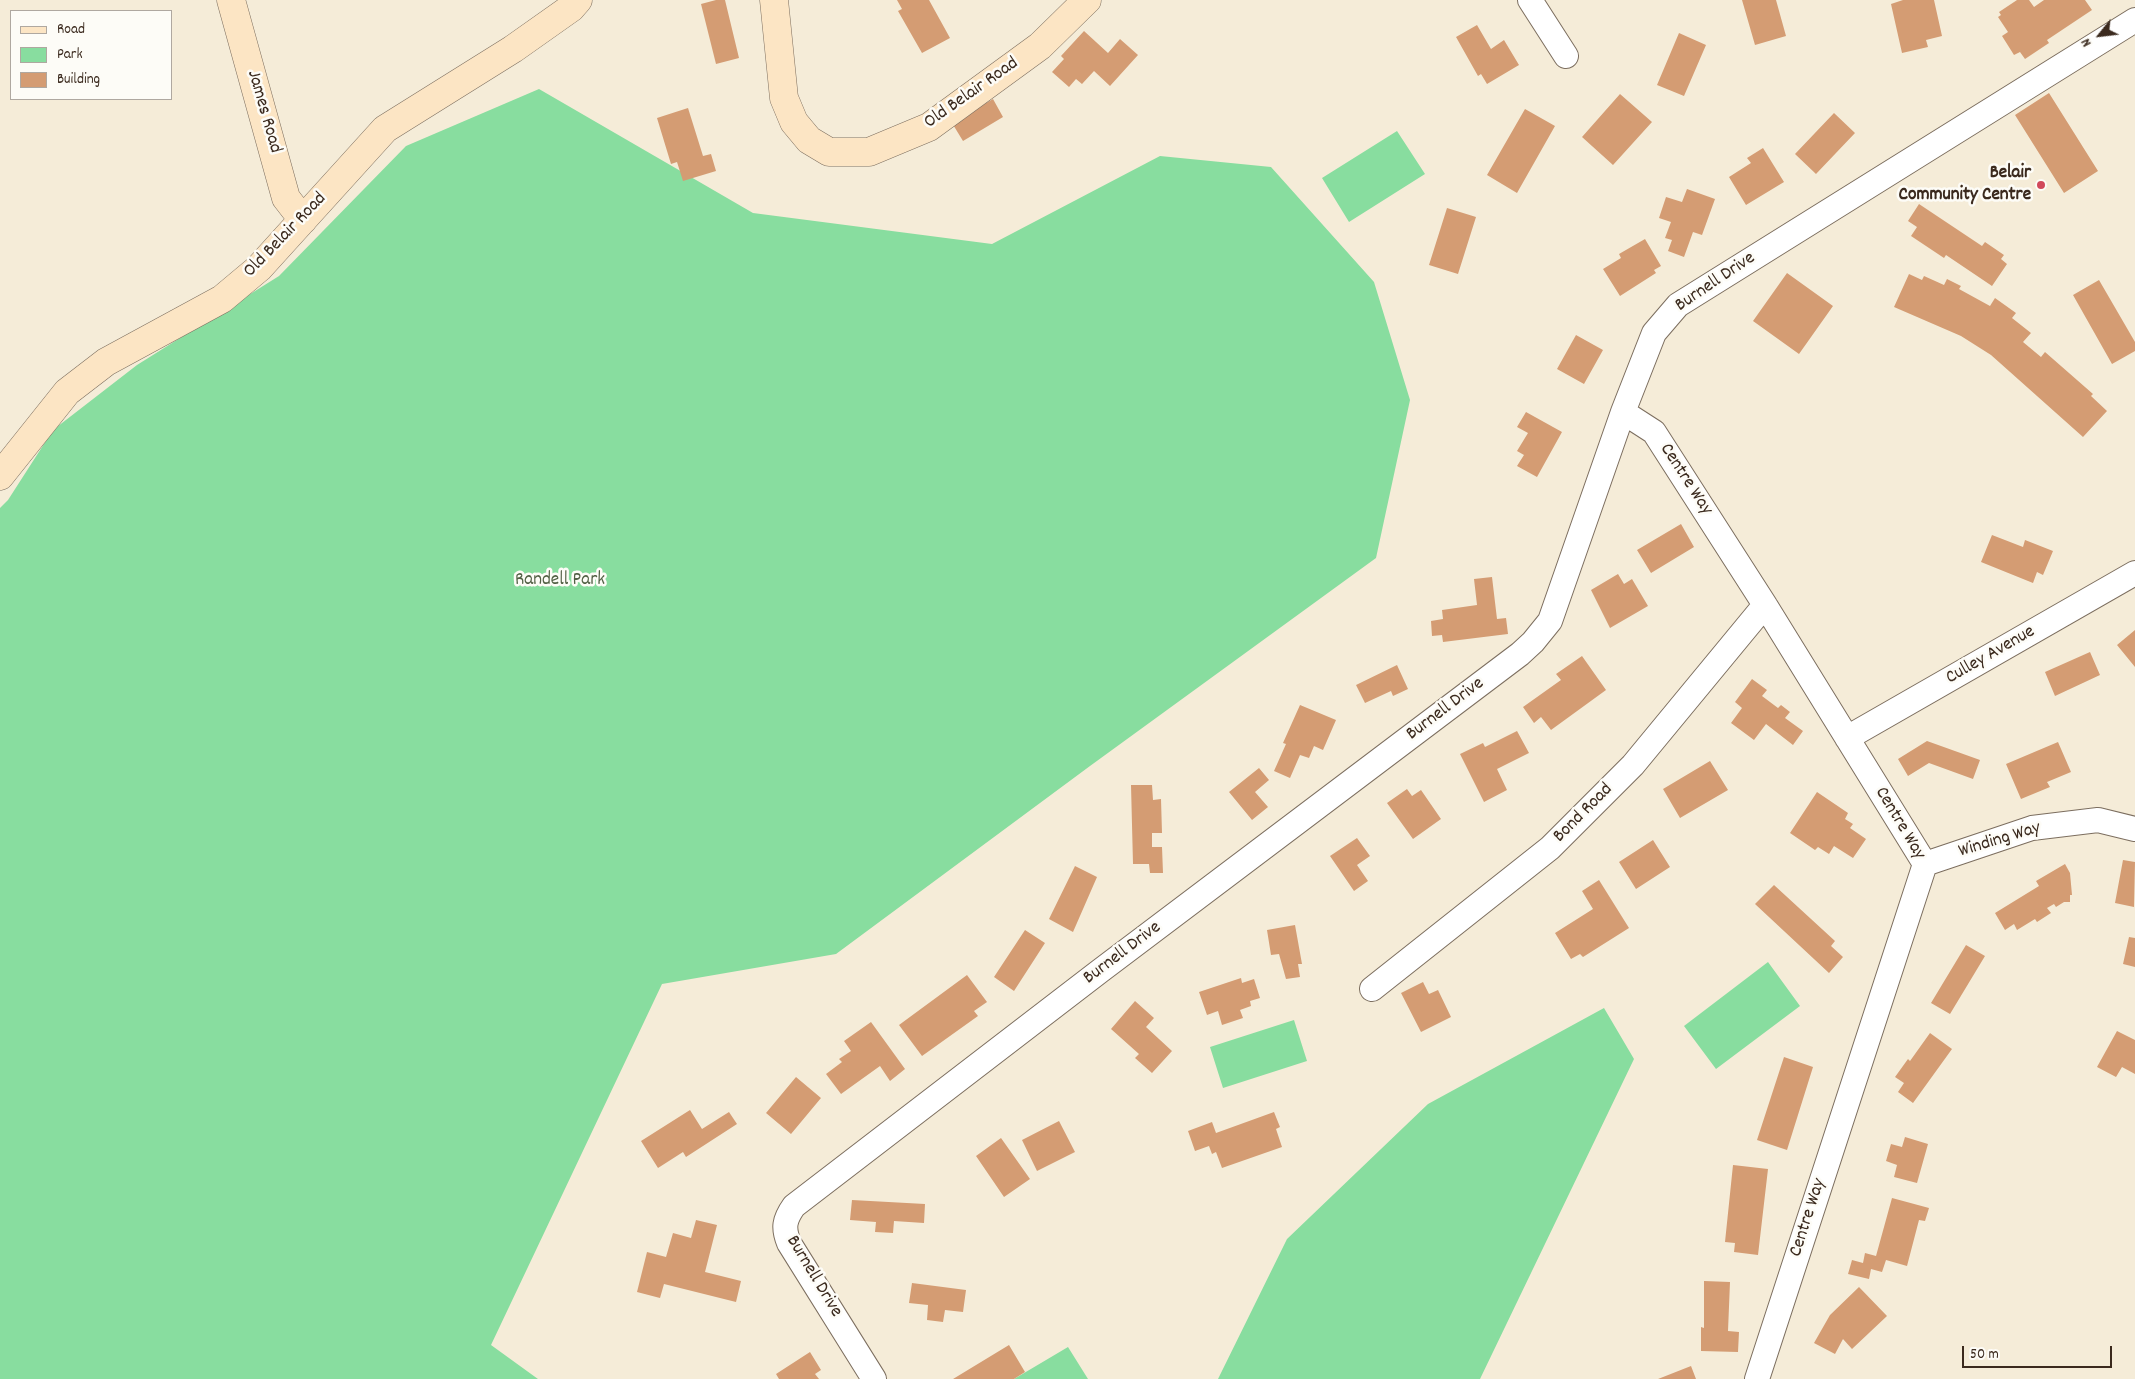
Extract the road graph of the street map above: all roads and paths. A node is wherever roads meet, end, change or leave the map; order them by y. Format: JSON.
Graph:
{"nodes":[{"id":1,"x":231,"y":0,"type":"edge"},
{"id":2,"x":578,"y":0,"type":"edge"},
{"id":3,"x":774,"y":0,"type":"edge"},
{"id":4,"x":1087,"y":0,"type":"edge"},
{"id":5,"x":1530,"y":0,"type":"edge"},
{"id":6,"x":2135,"y":20,"type":"edge"},
{"id":7,"x":1566,"y":56,"type":"dead end"},
{"id":8,"x":302,"y":220,"type":"junction"},
{"id":9,"x":1623,"y":412,"type":"junction"},
{"id":10,"x":0,"y":476,"type":"edge"},
{"id":11,"x":2135,"y":573,"type":"edge"},
{"id":12,"x":1765,"y":605,"type":"junction"},
{"id":13,"x":1847,"y":738,"type":"junction"},
{"id":14,"x":2135,"y":829,"type":"edge"},
{"id":15,"x":1925,"y":864,"type":"junction"},
{"id":16,"x":1372,"y":989,"type":"dead end"},
{"id":17,"x":874,"y":1379,"type":"edge"},
{"id":18,"x":1757,"y":1379,"type":"edge"}],
"edges":[{"from":1,"to":8,"type":"main road","name":"James Road"},
{"from":2,"to":8,"type":"main road","name":"Old Belair Road"},
{"from":3,"to":4,"type":"main road","name":"Old Belair Road"},
{"from":5,"to":7,"type":"street"},
{"from":6,"to":9,"type":"street","name":"Burnell Drive"},
{"from":8,"to":10,"type":"main road","name":"Old Belair Road"},
{"from":9,"to":12,"type":"street","name":"Centre Way"},
{"from":9,"to":17,"type":"street","name":"Burnell Drive"},
{"from":11,"to":13,"type":"street","name":"Culley Avenue"},
{"from":12,"to":13,"type":"street","name":"Centre Way"},
{"from":12,"to":16,"type":"street","name":"Bond Road"},
{"from":13,"to":15,"type":"street","name":"Centre Way"},
{"from":14,"to":15,"type":"street","name":"Winding Way"},
{"from":15,"to":18,"type":"street","name":"Centre Way"}]}
